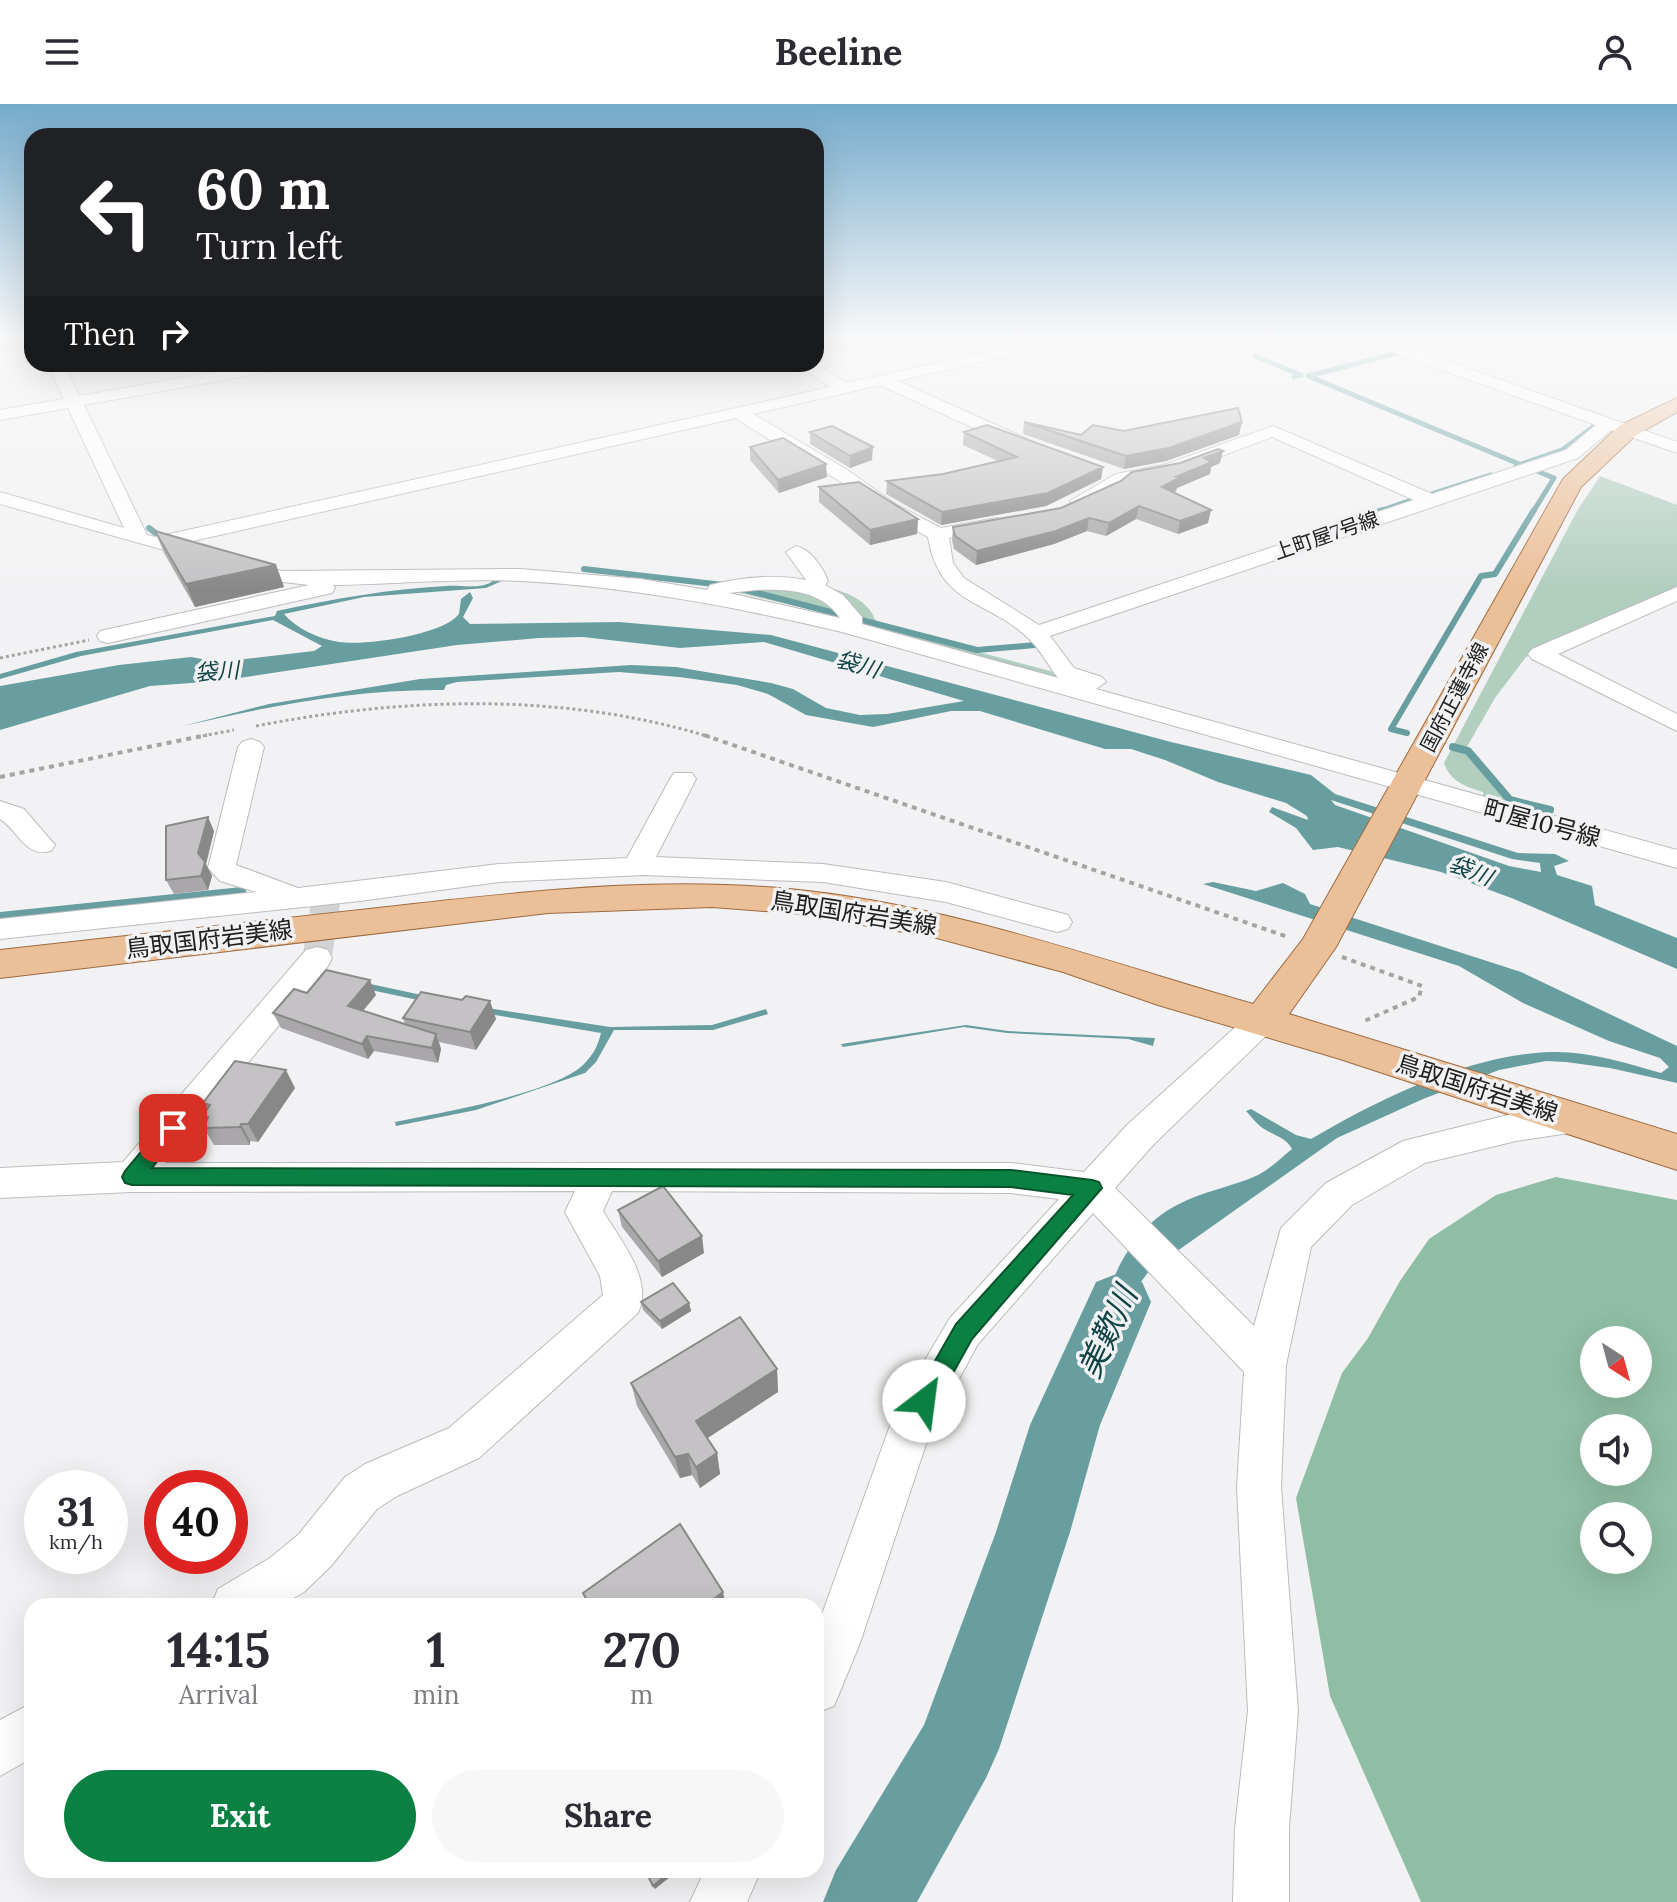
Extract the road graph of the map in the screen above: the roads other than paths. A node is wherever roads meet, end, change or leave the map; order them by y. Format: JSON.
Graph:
{"nodes":[{"id":1,"x":85,"y":422,"type":"edge"},
{"id":2,"x":693,"y":422,"type":"edge"},
{"id":3,"x":753,"y":422,"type":"edge"},
{"id":4,"x":976,"y":422,"type":"edge"},
{"id":5,"x":1601,"y":422,"type":"edge"},
{"id":6,"x":1633,"y":422,"type":"edge"},
{"id":7,"x":1618,"y":428,"type":"junction"},
{"id":8,"x":1034,"y":448,"type":"edge"},
{"id":9,"x":1677,"y":448,"type":"edge"},
{"id":10,"x":1098,"y":470,"type":"edge"},
{"id":11,"x":1123,"y":478,"type":"junction"},
{"id":12,"x":0,"y":498,"type":"edge"},
{"id":13,"x":1429,"y":500,"type":"junction"},
{"id":14,"x":1064,"y":508,"type":"edge"},
{"id":15,"x":1023,"y":519,"type":"edge"},
{"id":16,"x":938,"y":534,"type":"junction"},
{"id":17,"x":148,"y":540,"type":"junction"},
{"id":18,"x":796,"y":552,"type":"dead end"},
{"id":19,"x":363,"y":577,"type":"junction"},
{"id":20,"x":812,"y":588,"type":"junction"},
{"id":21,"x":1677,"y":593,"type":"edge"},
{"id":22,"x":704,"y":595,"type":"junction"},
{"id":23,"x":850,"y":628,"type":"junction"},
{"id":24,"x":1036,"y":633,"type":"junction"},
{"id":25,"x":108,"y":636,"type":"road end"},
{"id":26,"x":1677,"y":724,"type":"edge"},
{"id":27,"x":1240,"y":736,"type":"junction"},
{"id":28,"x":251,"y":747,"type":"dead end"},
{"id":29,"x":683,"y":779,"type":"dead end"},
{"id":30,"x":1402,"y":796,"type":"junction"},
{"id":31,"x":0,"y":809,"type":"edge"},
{"id":32,"x":1507,"y":814,"type":"junction"},
{"id":33,"x":41,"y":845,"type":"dead end"},
{"id":34,"x":1677,"y":859,"type":"edge"},
{"id":35,"x":637,"y":866,"type":"junction"},
{"id":36,"x":1677,"y":881,"type":"edge"},
{"id":37,"x":301,"y":896,"type":"junction"},
{"id":38,"x":1057,"y":922,"type":"dead end"},
{"id":39,"x":0,"y":929,"type":"edge"},
{"id":40,"x":317,"y":958,"type":"tunnel mouth"},
{"id":41,"x":0,"y":964,"type":"edge"},
{"id":42,"x":1262,"y":1021,"type":"junction"},
{"id":43,"x":1564,"y":1116,"type":"junction"},
{"id":44,"x":1677,"y":1152,"type":"edge"},
{"id":45,"x":600,"y":1176,"type":"junction"},
{"id":46,"x":132,"y":1177,"type":"junction"},
{"id":47,"x":4,"y":1185,"type":"edge"},
{"id":48,"x":1092,"y":1188,"type":"junction"},
{"id":49,"x":1265,"y":1365,"type":"junction"},
{"id":50,"x":248,"y":1598,"type":"edge"},
{"id":51,"x":824,"y":1670,"type":"edge"},
{"id":52,"x":24,"y":1734,"type":"edge"},
{"id":53,"x":0,"y":1750,"type":"edge"},
{"id":54,"x":730,"y":1878,"type":"edge"},
{"id":55,"x":718,"y":1902,"type":"edge"},
{"id":56,"x":1261,"y":1902,"type":"edge"}],
"edges":[{"from":1,"to":17,"type":"street"},
{"from":2,"to":17,"type":"street"},
{"from":3,"to":16,"type":"street"},
{"from":4,"to":8,"type":"street"},
{"from":5,"to":7,"type":"street"},
{"from":6,"to":7,"type":"main road","name":"国府正蓮寺線"},
{"from":7,"to":9,"type":"street"},
{"from":7,"to":13,"type":"street","name":"上町屋7号線"},
{"from":7,"to":30,"type":"main road","name":"国府正蓮寺線"},
{"from":10,"to":11,"type":"street"},
{"from":11,"to":13,"type":"street"},
{"from":11,"to":14,"type":"street"},
{"from":12,"to":17,"type":"street"},
{"from":13,"to":24,"type":"street","name":"上町屋7号線"},
{"from":15,"to":16,"type":"street"},
{"from":16,"to":24,"type":"street"},
{"from":17,"to":19,"type":"street"},
{"from":18,"to":20,"type":"street"},
{"from":19,"to":22,"type":"street"},
{"from":19,"to":25,"type":"street"},
{"from":20,"to":22,"type":"street"},
{"from":20,"to":23,"type":"street"},
{"from":21,"to":26,"type":"street"},
{"from":22,"to":23,"type":"street"},
{"from":23,"to":27,"type":"street"},
{"from":24,"to":27,"type":"street"},
{"from":27,"to":30,"type":"street","name":"町屋10号線"},
{"from":28,"to":37,"type":"street"},
{"from":29,"to":35,"type":"street"},
{"from":30,"to":32,"type":"street","name":"町屋10号線"},
{"from":30,"to":42,"type":"main road","name":"国府正蓮寺線"},
{"from":31,"to":33,"type":"street"},
{"from":32,"to":34,"type":"street","name":"町屋10号線"},
{"from":32,"to":36,"type":"street"},
{"from":35,"to":37,"type":"street"},
{"from":35,"to":38,"type":"street"},
{"from":37,"to":39,"type":"street"},
{"from":40,"to":46,"type":"street"},
{"from":41,"to":42,"type":"main road","name":"鳥取国府岩美線"},
{"from":42,"to":43,"type":"main road","name":"鳥取国府岩美線"},
{"from":42,"to":48,"type":"street"},
{"from":43,"to":44,"type":"main road","name":"鳥取国府岩美線"},
{"from":43,"to":49,"type":"street"},
{"from":45,"to":46,"type":"street"},
{"from":45,"to":48,"type":"street"},
{"from":45,"to":50,"type":"street"},
{"from":46,"to":47,"type":"street"},
{"from":48,"to":49,"type":"street"},
{"from":48,"to":51,"type":"street"},
{"from":49,"to":56,"type":"street"},
{"from":52,"to":53,"type":"street"},
{"from":54,"to":55,"type":"street"}]}
